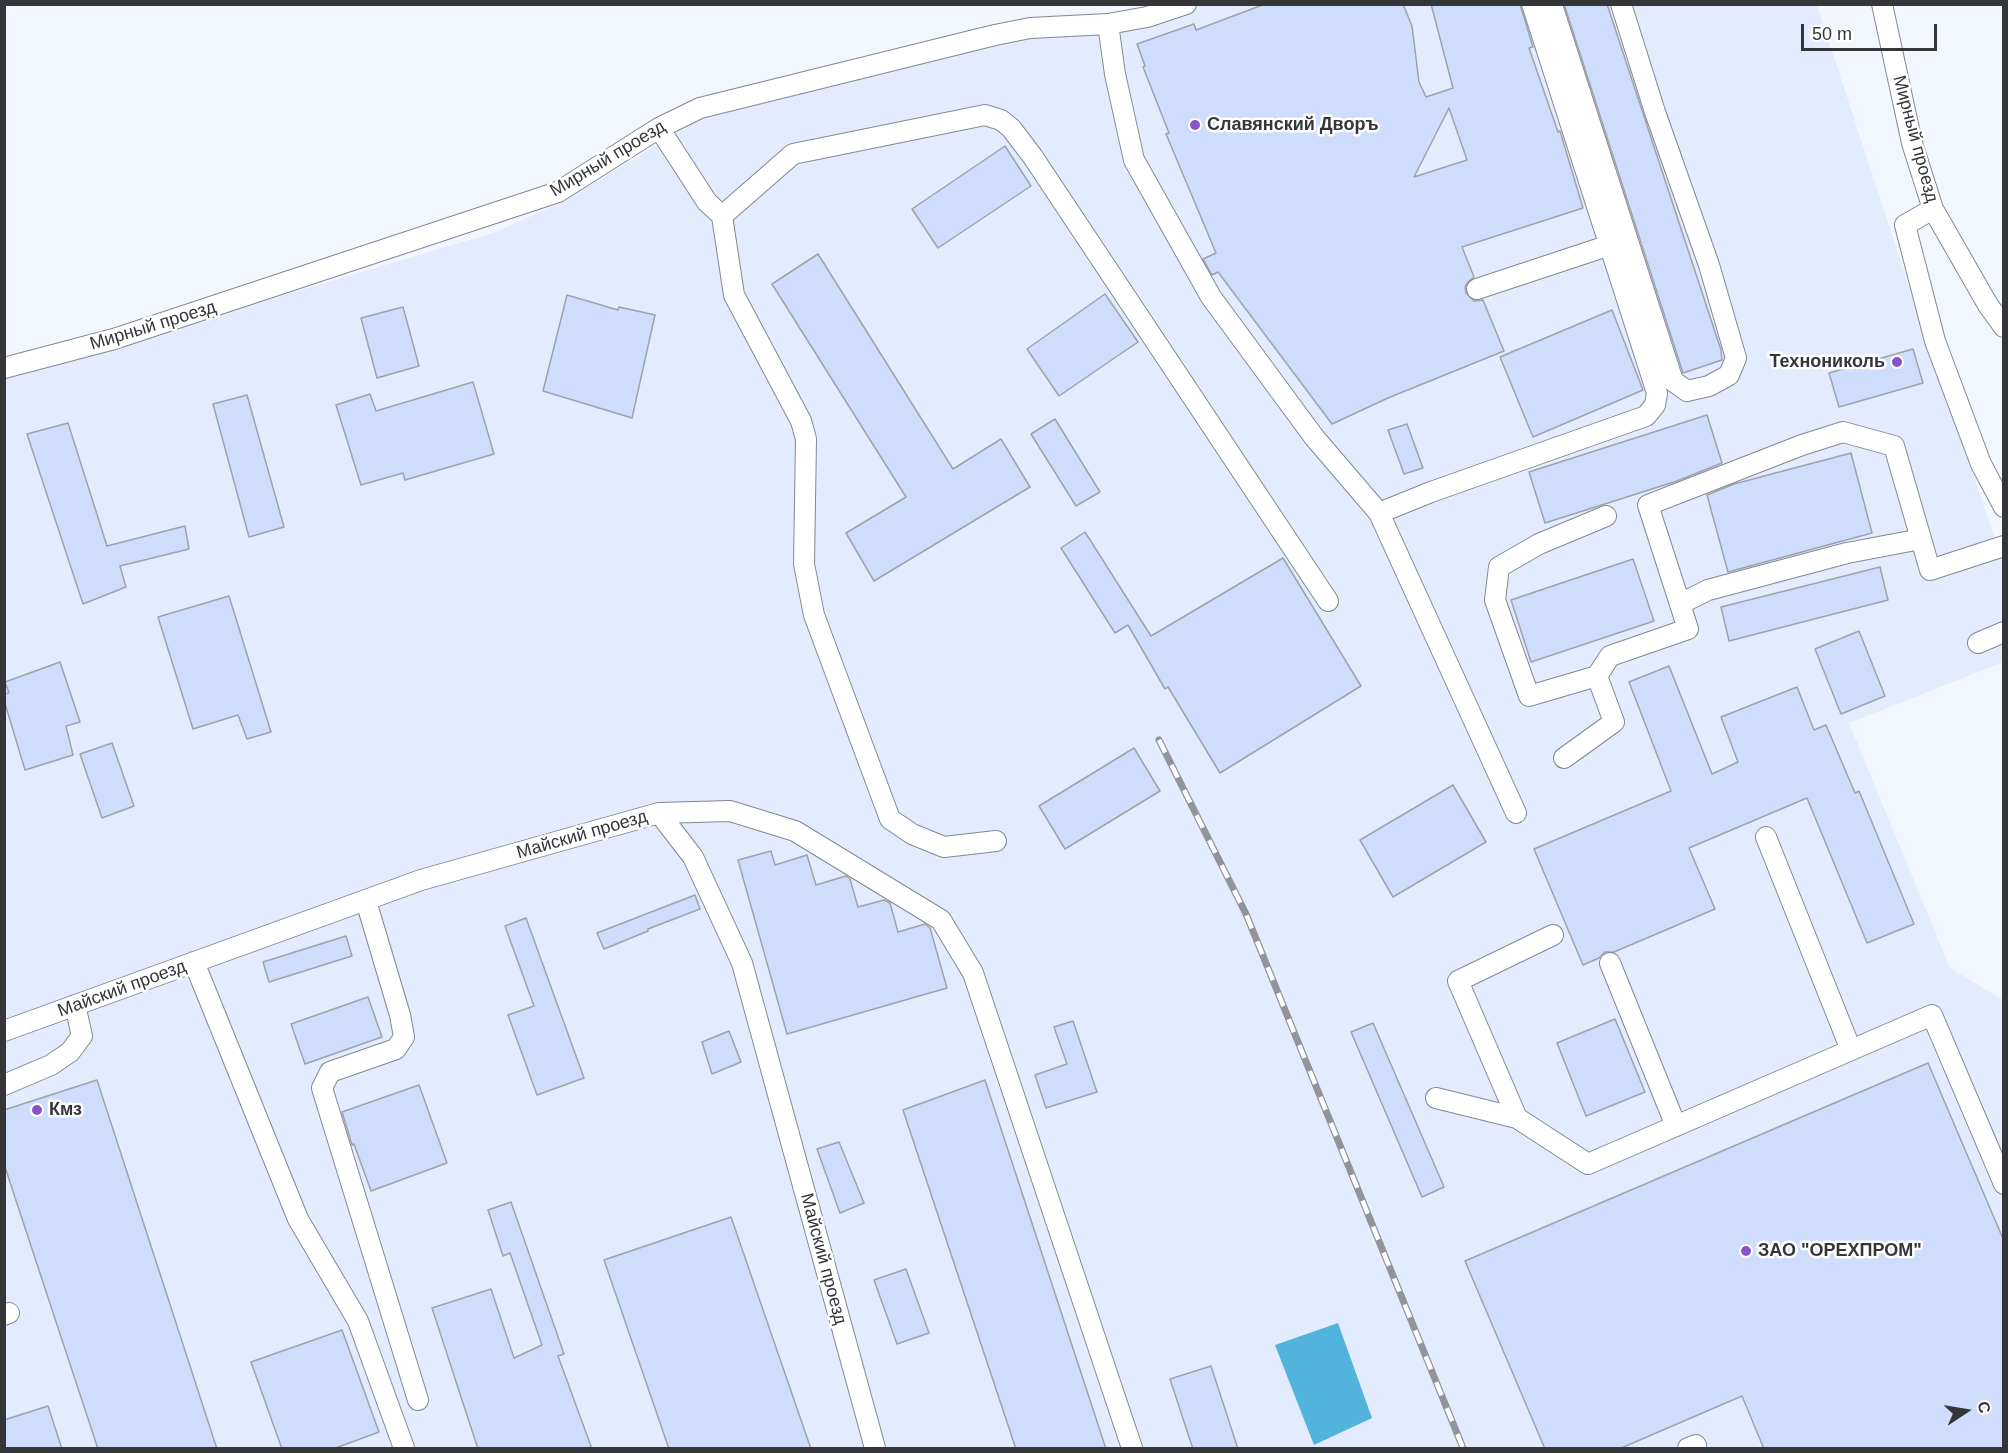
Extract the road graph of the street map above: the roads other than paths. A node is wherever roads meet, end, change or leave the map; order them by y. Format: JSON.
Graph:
{"nodes":[{"id":1,"x":1186,"y":4,"type":"edge"},
{"id":2,"x":1532,"y":4,"type":"edge"},
{"id":3,"x":1621,"y":4,"type":"edge"},
{"id":4,"x":1882,"y":4,"type":"edge"},
{"id":5,"x":1553,"y":8,"type":"dead end"},
{"id":6,"x":1108,"y":24,"type":"junction"},
{"id":7,"x":659,"y":128,"type":"junction"},
{"id":8,"x":1933,"y":209,"type":"junction"},
{"id":9,"x":722,"y":216,"type":"junction"},
{"id":10,"x":1610,"y":245,"type":"junction"},
{"id":11,"x":1477,"y":289,"type":"dead end"},
{"id":12,"x":2004,"y":327,"type":"edge"},
{"id":13,"x":4,"y":368,"type":"edge"},
{"id":14,"x":2004,"y":507,"type":"edge"},
{"id":15,"x":1379,"y":513,"type":"junction"},
{"id":16,"x":1606,"y":516,"type":"dead end"},
{"id":17,"x":1921,"y":539,"type":"junction"},
{"id":18,"x":2004,"y":546,"type":"edge"},
{"id":19,"x":1328,"y":601,"type":"dead end"},
{"id":20,"x":1680,"y":604,"type":"junction"},
{"id":21,"x":2004,"y":632,"type":"edge"},
{"id":22,"x":1978,"y":642,"type":"dead end"},
{"id":23,"x":1598,"y":676,"type":"junction"},
{"id":24,"x":1564,"y":758,"type":"dead end"},
{"id":25,"x":658,"y":813,"type":"junction"},
{"id":26,"x":1516,"y":813,"type":"dead end"},
{"id":27,"x":1766,"y":837,"type":"dead end"},
{"id":28,"x":996,"y":841,"type":"dead end"},
{"id":29,"x":366,"y":901,"type":"junction"},
{"id":30,"x":1554,"y":935,"type":"dead end"},
{"id":31,"x":194,"y":963,"type":"junction"},
{"id":32,"x":1610,"y":963,"type":"dead end"},
{"id":33,"x":75,"y":1005,"type":"junction"},
{"id":34,"x":4,"y":1031,"type":"edge"},
{"id":35,"x":1851,"y":1050,"type":"junction"},
{"id":36,"x":4,"y":1085,"type":"edge"},
{"id":37,"x":1436,"y":1098,"type":"dead end"},
{"id":38,"x":1517,"y":1118,"type":"junction"},
{"id":39,"x":1676,"y":1126,"type":"junction"},
{"id":40,"x":2004,"y":1184,"type":"edge"},
{"id":41,"x":418,"y":1400,"type":"dead end"},
{"id":42,"x":404,"y":1449,"type":"edge"},
{"id":43,"x":875,"y":1449,"type":"edge"},
{"id":44,"x":1132,"y":1449,"type":"edge"}],
"edges":[{"from":1,"to":6,"type":"street","name":"Мирный проезд"},
{"from":2,"to":10,"type":"street"},
{"from":3,"to":5,"type":"street"},
{"from":4,"to":8,"type":"street","name":"Мирный проезд"},
{"from":6,"to":7,"type":"street","name":"Мирный проезд"},
{"from":6,"to":15,"type":"street"},
{"from":7,"to":9,"type":"street"},
{"from":7,"to":13,"type":"street","name":"Мирный проезд"},
{"from":8,"to":12,"type":"street","name":"Мирный проезд"},
{"from":8,"to":14,"type":"street"},
{"from":9,"to":19,"type":"street"},
{"from":9,"to":28,"type":"street"},
{"from":10,"to":11,"type":"street"},
{"from":10,"to":15,"type":"street"},
{"from":15,"to":26,"type":"street"},
{"from":16,"to":23,"type":"street"},
{"from":17,"to":18,"type":"street"},
{"from":17,"to":20,"type":"street"},
{"from":17,"to":20,"type":"street"},
{"from":20,"to":23,"type":"street"},
{"from":21,"to":22,"type":"street"},
{"from":23,"to":24,"type":"street"},
{"from":25,"to":29,"type":"street","name":"Майский проезд"},
{"from":25,"to":43,"type":"street","name":"Майский проезд"},
{"from":25,"to":44,"type":"street"},
{"from":27,"to":35,"type":"street"},
{"from":29,"to":31,"type":"street","name":"Майский проезд"},
{"from":29,"to":41,"type":"street"},
{"from":30,"to":38,"type":"street"},
{"from":31,"to":33,"type":"street","name":"Майский проезд"},
{"from":31,"to":42,"type":"street"},
{"from":32,"to":39,"type":"street"},
{"from":33,"to":34,"type":"street","name":"Майский проезд"},
{"from":33,"to":36,"type":"street"},
{"from":35,"to":39,"type":"street"},
{"from":35,"to":40,"type":"street"},
{"from":37,"to":38,"type":"street"},
{"from":38,"to":39,"type":"street"}]}
